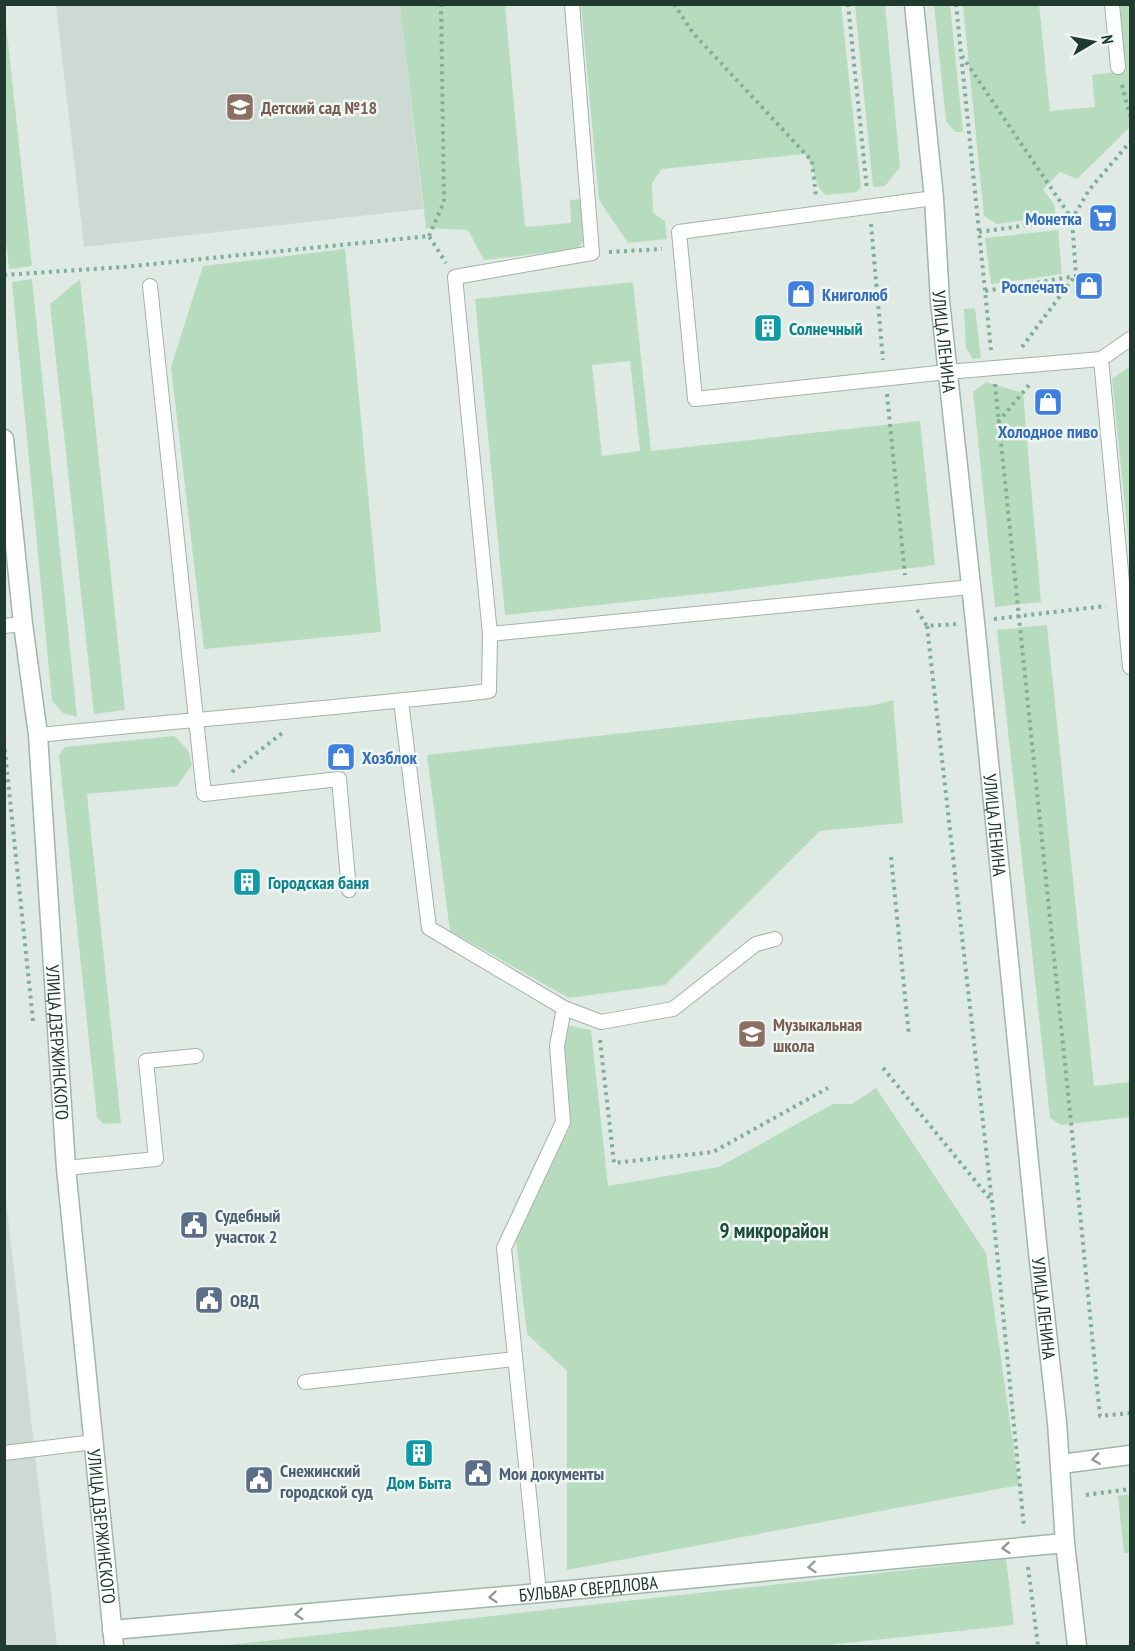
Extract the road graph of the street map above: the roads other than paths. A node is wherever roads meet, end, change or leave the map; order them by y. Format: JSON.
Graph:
{"nodes":[{"id":1,"x":572,"y":4,"type":"edge"},
{"id":2,"x":914,"y":4,"type":"edge"},
{"id":3,"x":1112,"y":4,"type":"edge"},
{"id":4,"x":1118,"y":67,"type":"road end"},
{"id":5,"x":934,"y":198,"type":"junction"},
{"id":6,"x":150,"y":286,"type":"dead end"},
{"id":7,"x":1131,"y":339,"type":"edge"},
{"id":8,"x":1101,"y":359,"type":"junction"},
{"id":9,"x":947,"y":372,"type":"junction"},
{"id":10,"x":4,"y":439,"type":"edge"},
{"id":11,"x":972,"y":587,"type":"junction"},
{"id":12,"x":23,"y":624,"type":"junction"},
{"id":13,"x":4,"y":626,"type":"edge"},
{"id":14,"x":490,"y":634,"type":"junction"},
{"id":15,"x":1131,"y":667,"type":"edge"},
{"id":16,"x":401,"y":701,"type":"junction"},
{"id":17,"x":196,"y":718,"type":"junction"},
{"id":18,"x":38,"y":735,"type":"junction"},
{"id":19,"x":349,"y":890,"type":"dead end"},
{"id":20,"x":775,"y":939,"type":"dead end"},
{"id":21,"x":564,"y":1008,"type":"junction"},
{"id":22,"x":196,"y":1056,"type":"dead end"},
{"id":23,"x":66,"y":1168,"type":"junction"},
{"id":24,"x":514,"y":1359,"type":"junction"},
{"id":25,"x":305,"y":1382,"type":"dead end"},
{"id":26,"x":94,"y":1442,"type":"junction"},
{"id":27,"x":4,"y":1453,"type":"edge"},
{"id":28,"x":1131,"y":1455,"type":"edge"},
{"id":29,"x":1061,"y":1464,"type":"junction"},
{"id":30,"x":1065,"y":1543,"type":"junction"},
{"id":31,"x":538,"y":1593,"type":"junction"},
{"id":32,"x":113,"y":1638,"type":"edge"},
{"id":33,"x":1077,"y":1647,"type":"edge"}],
"edges":[{"from":1,"to":14,"type":"lane"},
{"from":2,"to":5,"type":"street","name":"УЛИЦА ЛЕНИНА"},
{"from":3,"to":4,"type":"lane"},
{"from":5,"to":9,"type":"street","name":"УЛИЦА ЛЕНИНА"},
{"from":5,"to":9,"type":"lane"},
{"from":6,"to":17,"type":"lane"},
{"from":7,"to":8,"type":"lane"},
{"from":8,"to":9,"type":"lane"},
{"from":8,"to":15,"type":"lane"},
{"from":9,"to":11,"type":"street","name":"УЛИЦА ЛЕНИНА"},
{"from":10,"to":12,"type":"street","name":"УЛИЦА ДЗЕРЖИНСКОГО"},
{"from":11,"to":14,"type":"lane"},
{"from":11,"to":29,"type":"street","name":"УЛИЦА ЛЕНИНА"},
{"from":12,"to":13,"type":"lane"},
{"from":12,"to":18,"type":"street","name":"УЛИЦА ДЗЕРЖИНСКОГО"},
{"from":14,"to":16,"type":"lane"},
{"from":16,"to":17,"type":"lane"},
{"from":16,"to":21,"type":"lane"},
{"from":17,"to":18,"type":"lane"},
{"from":17,"to":19,"type":"lane"},
{"from":18,"to":23,"type":"street","name":"УЛИЦА ДЗЕРЖИНСКОГО"},
{"from":20,"to":21,"type":"lane"},
{"from":21,"to":24,"type":"lane"},
{"from":22,"to":23,"type":"lane"},
{"from":23,"to":26,"type":"street","name":"УЛИЦА ДЗЕРЖИНСКОГО"},
{"from":24,"to":25,"type":"lane"},
{"from":24,"to":31,"type":"lane"},
{"from":26,"to":27,"type":"lane"},
{"from":26,"to":32,"type":"street","name":"УЛИЦА ДЗЕРЖИНСКОГО"},
{"from":28,"to":29,"type":"street","one_way":true},
{"from":29,"to":30,"type":"street","name":"УЛИЦА ЛЕНИНА"},
{"from":30,"to":31,"type":"street","name":"БУЛЬВАР СВЕРДЛОВА","one_way":true},
{"from":30,"to":33,"type":"street","name":"УЛИЦА ЛЕНИНА"},
{"from":31,"to":32,"type":"street","name":"БУЛЬВАР СВЕРДЛОВА","one_way":true}]}
